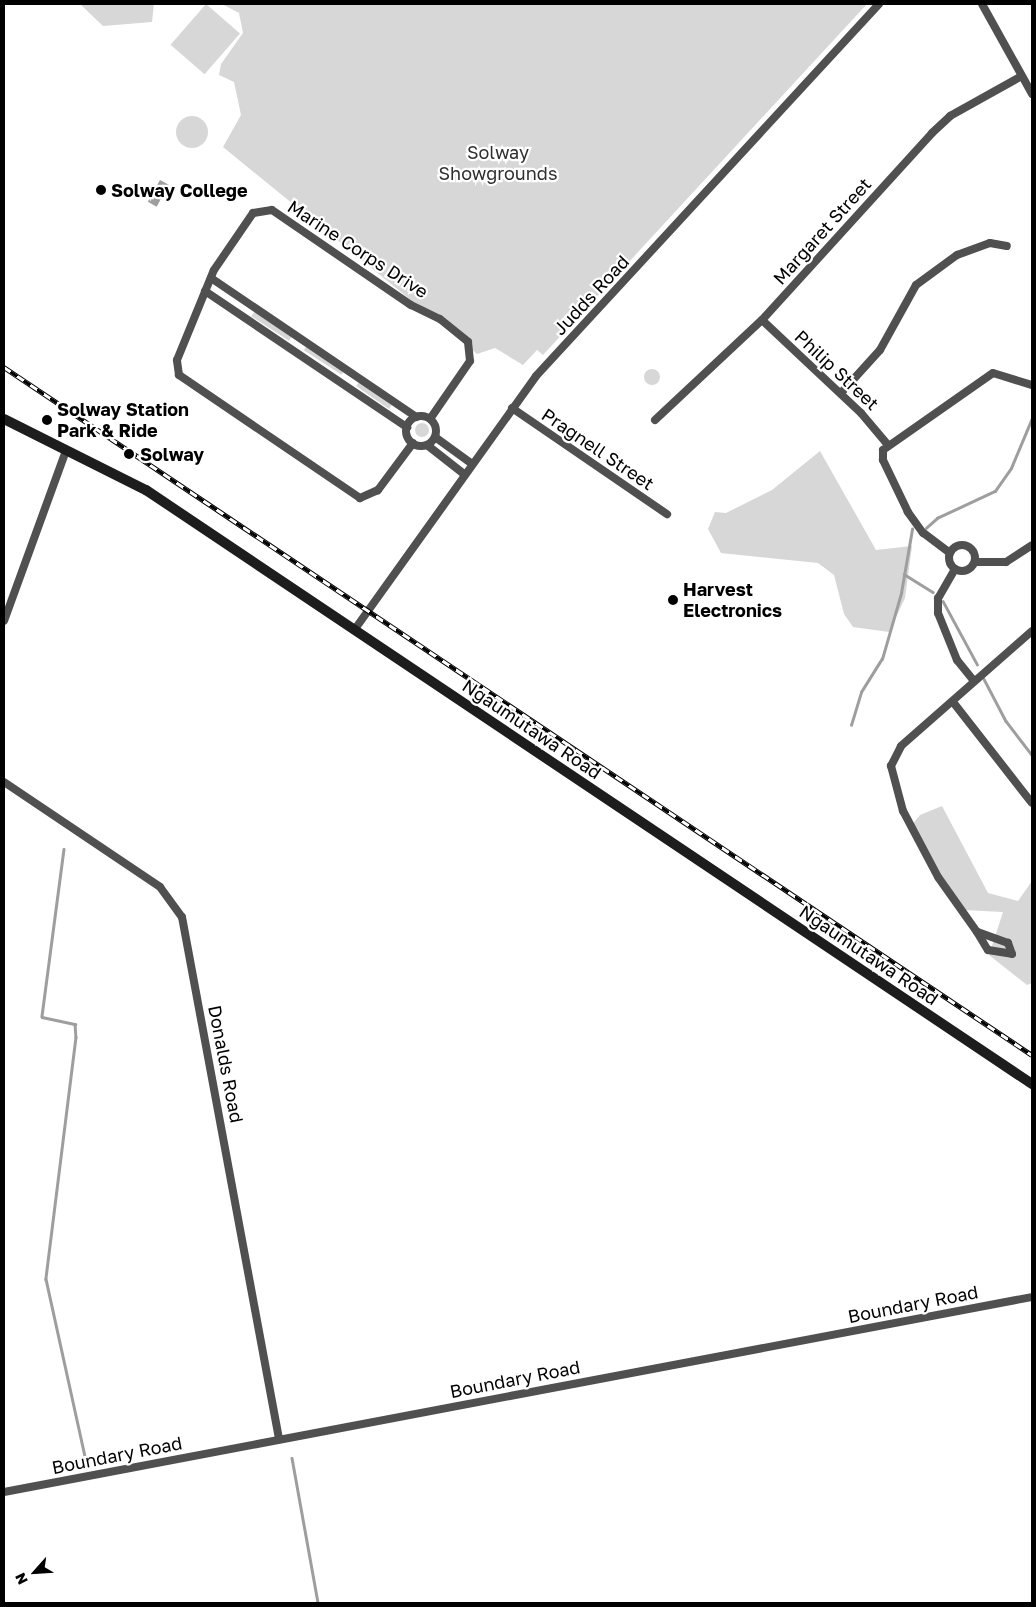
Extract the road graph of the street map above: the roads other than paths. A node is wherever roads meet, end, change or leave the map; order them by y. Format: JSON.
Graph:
{"nodes":[{"id":1,"x":879,"y":4,"type":"edge"},
{"id":2,"x":982,"y":4,"type":"edge"},
{"id":3,"x":1022,"y":76,"type":"junction"},
{"id":4,"x":1032,"y":94,"type":"edge"},
{"id":5,"x":1007,"y":246,"type":"dead end"},
{"id":6,"x":211,"y":278,"type":"junction"},
{"id":7,"x":206,"y":291,"type":"junction"},
{"id":8,"x":248,"y":304,"type":"junction"},
{"id":9,"x":242,"y":314,"type":"junction"},
{"id":10,"x":762,"y":320,"type":"junction"},
{"id":11,"x":302,"y":339,"type":"junction"},
{"id":12,"x":294,"y":349,"type":"junction"},
{"id":13,"x":353,"y":374,"type":"junction"},
{"id":14,"x":347,"y":384,"type":"junction"},
{"id":15,"x":1032,"y":385,"type":"edge"},
{"id":16,"x":840,"y":393,"type":"junction"},
{"id":17,"x":512,"y":408,"type":"junction"},
{"id":18,"x":416,"y":417,"type":"junction"},
{"id":19,"x":4,"y":419,"type":"edge"},
{"id":20,"x":430,"y":419,"type":"junction"},
{"id":21,"x":654,"y":420,"type":"dead end"},
{"id":22,"x":408,"y":427,"type":"junction"},
{"id":23,"x":435,"y":437,"type":"junction"},
{"id":24,"x":413,"y":443,"type":"junction"},
{"id":25,"x":427,"y":445,"type":"junction"},
{"id":26,"x":888,"y":445,"type":"junction"},
{"id":27,"x":66,"y":451,"type":"junction"},
{"id":28,"x":472,"y":464,"type":"junction"},
{"id":29,"x":464,"y":474,"type":"junction"},
{"id":30,"x":667,"y":514,"type":"dead end"},
{"id":31,"x":1032,"y":545,"type":"edge"},
{"id":32,"x":950,"y":553,"type":"junction"},
{"id":33,"x":975,"y":562,"type":"junction"},
{"id":34,"x":955,"y":569,"type":"junction"},
{"id":35,"x":4,"y":621,"type":"edge"},
{"id":36,"x":355,"y":629,"type":"junction"},
{"id":37,"x":1032,"y":631,"type":"edge"},
{"id":38,"x":972,"y":680,"type":"junction"},
{"id":39,"x":953,"y":702,"type":"junction"},
{"id":40,"x":4,"y":782,"type":"edge"},
{"id":41,"x":1032,"y":803,"type":"edge"},
{"id":42,"x":977,"y":932,"type":"dead end"},
{"id":43,"x":1032,"y":1084,"type":"edge"},
{"id":44,"x":1032,"y":1297,"type":"edge"},
{"id":45,"x":279,"y":1439,"type":"junction"},
{"id":46,"x":4,"y":1492,"type":"edge"}],
"edges":[{"from":1,"to":17,"type":"street","name":"Judds Road"},
{"from":2,"to":3,"type":"street"},
{"from":3,"to":4,"type":"street"},
{"from":3,"to":10,"type":"street","name":"Margaret Street"},
{"from":5,"to":16,"type":"street"},
{"from":6,"to":7,"type":"street","name":"Marine Corps Drive"},
{"from":6,"to":8,"type":"street"},
{"from":6,"to":20,"type":"street","name":"Marine Corps Drive"},
{"from":7,"to":9,"type":"street"},
{"from":7,"to":24,"type":"street","name":"Marine Corps Drive"},
{"from":8,"to":9,"type":"street"},
{"from":8,"to":11,"type":"street"},
{"from":9,"to":12,"type":"street"},
{"from":10,"to":16,"type":"street","name":"Philip Street"},
{"from":10,"to":21,"type":"street","name":"Margaret Street"},
{"from":11,"to":12,"type":"street"},
{"from":11,"to":13,"type":"street"},
{"from":12,"to":14,"type":"street"},
{"from":13,"to":14,"type":"street"},
{"from":13,"to":18,"type":"street"},
{"from":14,"to":22,"type":"street"},
{"from":15,"to":26,"type":"street"},
{"from":16,"to":26,"type":"street","name":"Philip Street"},
{"from":17,"to":28,"type":"street","name":"Judds Road"},
{"from":17,"to":30,"type":"street","name":"Pragnell Street"},
{"from":18,"to":20,"type":"street"},
{"from":18,"to":22,"type":"street"},
{"from":19,"to":27,"type":"main road","name":"Ngaumutawa Road"},
{"from":20,"to":23,"type":"street"},
{"from":22,"to":24,"type":"street"},
{"from":23,"to":25,"type":"street"},
{"from":23,"to":28,"type":"street"},
{"from":24,"to":25,"type":"street"},
{"from":25,"to":29,"type":"street"},
{"from":26,"to":32,"type":"street"},
{"from":27,"to":35,"type":"street"},
{"from":27,"to":36,"type":"main road","name":"Ngaumutawa Road"},
{"from":28,"to":29,"type":"street","name":"Judds Road"},
{"from":29,"to":36,"type":"street","name":"Judds Road"},
{"from":31,"to":33,"type":"street"},
{"from":32,"to":33,"type":"street"},
{"from":32,"to":34,"type":"street"},
{"from":33,"to":34,"type":"street"},
{"from":34,"to":38,"type":"street"},
{"from":36,"to":43,"type":"main road","name":"Ngaumutawa Road"},
{"from":37,"to":38,"type":"street"},
{"from":38,"to":39,"type":"street"},
{"from":39,"to":41,"type":"street"},
{"from":39,"to":42,"type":"street"},
{"from":40,"to":45,"type":"street","name":"Donalds Road"},
{"from":44,"to":45,"type":"street","name":"Boundary Road"},
{"from":45,"to":46,"type":"street","name":"Boundary Road"}]}
